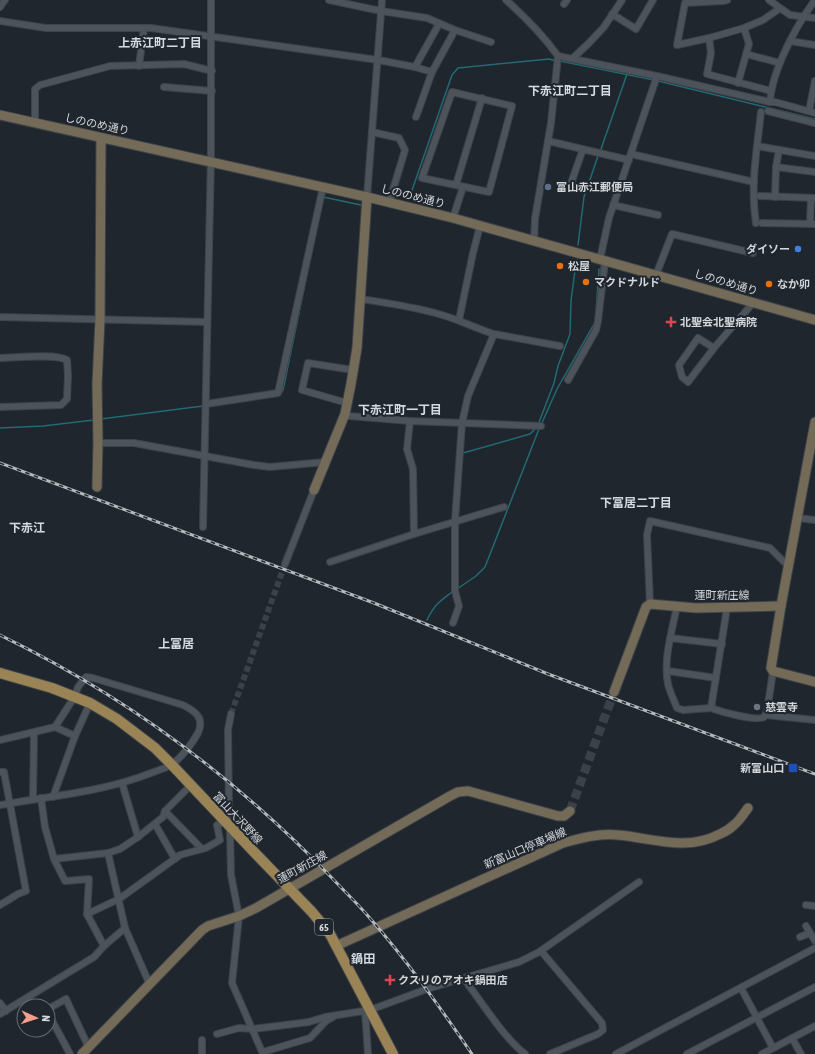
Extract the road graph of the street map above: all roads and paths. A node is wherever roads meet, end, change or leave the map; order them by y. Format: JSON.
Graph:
{"nodes":[{"id":1,"x":5,"y":0,"type":"edge"},
{"id":2,"x":211,"y":0,"type":"edge"},
{"id":3,"x":329,"y":0,"type":"edge"},
{"id":4,"x":382,"y":0,"type":"edge"},
{"id":5,"x":506,"y":0,"type":"edge"},
{"id":6,"x":622,"y":0,"type":"edge"},
{"id":7,"x":653,"y":0,"type":"edge"},
{"id":8,"x":727,"y":0,"type":"edge"},
{"id":9,"x":769,"y":0,"type":"edge"},
{"id":10,"x":815,"y":0,"type":"edge"},
{"id":11,"x":338,"y":1,"type":"edge"},
{"id":12,"x":0,"y":7,"type":"edge"},
{"id":13,"x":779,"y":9,"type":"junction"},
{"id":14,"x":381,"y":11,"type":"junction"},
{"id":15,"x":612,"y":14,"type":"junction"},
{"id":16,"x":804,"y":16,"type":"junction"},
{"id":17,"x":815,"y":18,"type":"edge"},
{"id":18,"x":0,"y":21,"type":"edge"},
{"id":19,"x":439,"y":24,"type":"junction"},
{"id":20,"x":144,"y":28,"type":"junction"},
{"id":21,"x":744,"y":28,"type":"junction"},
{"id":22,"x":455,"y":30,"type":"junction"},
{"id":23,"x":212,"y":37,"type":"junction"},
{"id":24,"x":709,"y":38,"type":"junction"},
{"id":25,"x":790,"y":41,"type":"junction"},
{"id":26,"x":492,"y":42,"type":"dead end"},
{"id":27,"x":815,"y":45,"type":"edge"},
{"id":28,"x":746,"y":54,"type":"junction"},
{"id":29,"x":558,"y":59,"type":"junction"},
{"id":30,"x":572,"y":59,"type":"junction"},
{"id":31,"x":378,"y":60,"type":"junction"},
{"id":32,"x":780,"y":63,"type":"junction"},
{"id":33,"x":139,"y":66,"type":"junction"},
{"id":34,"x":415,"y":67,"type":"junction"},
{"id":35,"x":212,"y":71,"type":"junction"},
{"id":36,"x":432,"y":72,"type":"junction"},
{"id":37,"x":656,"y":79,"type":"junction"},
{"id":38,"x":815,"y":81,"type":"edge"},
{"id":39,"x":738,"y":83,"type":"junction"},
{"id":40,"x":164,"y":87,"type":"dead end"},
{"id":41,"x":212,"y":91,"type":"junction"},
{"id":42,"x":771,"y":91,"type":"junction"},
{"id":43,"x":482,"y":98,"type":"junction"},
{"id":44,"x":770,"y":102,"type":"junction"},
{"id":45,"x":768,"y":111,"type":"dead end"},
{"id":46,"x":761,"y":112,"type":"dead end"},
{"id":47,"x":812,"y":112,"type":"edge"},
{"id":48,"x":0,"y":115,"type":"edge"},
{"id":49,"x":416,"y":118,"type":"dead end"},
{"id":50,"x":35,"y":123,"type":"junction"},
{"id":51,"x":815,"y":123,"type":"edge"},
{"id":52,"x":372,"y":132,"type":"junction"},
{"id":53,"x":101,"y":138,"type":"junction"},
{"id":54,"x":548,"y":140,"type":"junction"},
{"id":55,"x":758,"y":146,"type":"junction"},
{"id":56,"x":583,"y":149,"type":"junction"},
{"id":57,"x":779,"y":150,"type":"junction"},
{"id":58,"x":815,"y":156,"type":"edge"},
{"id":59,"x":630,"y":157,"type":"junction"},
{"id":60,"x":211,"y":162,"type":"junction"},
{"id":61,"x":776,"y":167,"type":"junction"},
{"id":62,"x":815,"y":172,"type":"edge"},
{"id":63,"x":754,"y":182,"type":"junction"},
{"id":64,"x":456,"y":185,"type":"junction"},
{"id":65,"x":323,"y":187,"type":"junction"},
{"id":66,"x":463,"y":187,"type":"junction"},
{"id":67,"x":569,"y":189,"type":"dead end"},
{"id":68,"x":760,"y":196,"type":"dead end"},
{"id":69,"x":367,"y":197,"type":"junction"},
{"id":70,"x":775,"y":197,"type":"junction"},
{"id":71,"x":813,"y":198,"type":"edge"},
{"id":72,"x":389,"y":202,"type":"junction"},
{"id":73,"x":613,"y":205,"type":"junction"},
{"id":74,"x":658,"y":215,"type":"dead end"},
{"id":75,"x":453,"y":218,"type":"junction"},
{"id":76,"x":813,"y":224,"type":"edge"},
{"id":77,"x":480,"y":226,"type":"junction"},
{"id":78,"x":534,"y":241,"type":"junction"},
{"id":79,"x":753,"y":253,"type":"dead end"},
{"id":80,"x":603,"y":260,"type":"junction"},
{"id":81,"x":656,"y":275,"type":"junction"},
{"id":82,"x":360,"y":299,"type":"junction"},
{"id":83,"x":753,"y":303,"type":"junction"},
{"id":84,"x":0,"y":317,"type":"edge"},
{"id":85,"x":100,"y":320,"type":"junction"},
{"id":86,"x":459,"y":320,"type":"junction"},
{"id":87,"x":815,"y":320,"type":"edge"},
{"id":88,"x":207,"y":322,"type":"junction"},
{"id":89,"x":494,"y":334,"type":"junction"},
{"id":90,"x":560,"y":346,"type":"dead end"},
{"id":91,"x":714,"y":348,"type":"junction"},
{"id":92,"x":0,"y":358,"type":"edge"},
{"id":93,"x":353,"y":370,"type":"junction"},
{"id":94,"x":568,"y":380,"type":"dead end"},
{"id":95,"x":347,"y":403,"type":"junction"},
{"id":96,"x":206,"y":404,"type":"junction"},
{"id":97,"x":0,"y":407,"type":"edge"},
{"id":98,"x":344,"y":414,"type":"junction"},
{"id":99,"x":410,"y":421,"type":"junction"},
{"id":100,"x":815,"y":422,"type":"edge"},
{"id":101,"x":462,"y":423,"type":"junction"},
{"id":102,"x":542,"y":426,"type":"dead end"},
{"id":103,"x":98,"y":443,"type":"junction"},
{"id":104,"x":205,"y":455,"type":"junction"},
{"id":105,"x":325,"y":462,"type":"junction"},
{"id":106,"x":97,"y":487,"type":"dead end"},
{"id":107,"x":314,"y":490,"type":"joint"},
{"id":108,"x":504,"y":507,"type":"dead end"},
{"id":109,"x":798,"y":518,"type":"junction"},
{"id":110,"x":815,"y":520,"type":"edge"},
{"id":111,"x":455,"y":521,"type":"junction"},
{"id":112,"x":203,"y":527,"type":"dead end"},
{"id":113,"x":414,"y":534,"type":"junction"},
{"id":114,"x":330,"y":562,"type":"dead end"},
{"id":115,"x":286,"y":564,"type":"tunnel mouth"},
{"id":116,"x":789,"y":567,"type":"junction"},
{"id":117,"x":650,"y":604,"type":"junction"},
{"id":118,"x":677,"y":606,"type":"junction"},
{"id":119,"x":781,"y":606,"type":"junction"},
{"id":120,"x":727,"y":608,"type":"junction"},
{"id":121,"x":453,"y":624,"type":"dead end"},
{"id":122,"x":670,"y":638,"type":"junction"},
{"id":123,"x":722,"y":644,"type":"junction"},
{"id":124,"x":668,"y":671,"type":"junction"},
{"id":125,"x":773,"y":671,"type":"junction"},
{"id":126,"x":0,"y":673,"type":"edge"},
{"id":127,"x":716,"y":678,"type":"junction"},
{"id":128,"x":815,"y":682,"type":"edge"},
{"id":129,"x":614,"y":692,"type":"tunnel mouth"},
{"id":130,"x":75,"y":696,"type":"junction"},
{"id":131,"x":90,"y":703,"type":"junction"},
{"id":132,"x":711,"y":708,"type":"junction"},
{"id":133,"x":231,"y":714,"type":"tunnel mouth"},
{"id":134,"x":766,"y":715,"type":"junction"},
{"id":135,"x":815,"y":720,"type":"edge"},
{"id":136,"x":55,"y":728,"type":"junction"},
{"id":137,"x":34,"y":733,"type":"junction"},
{"id":138,"x":75,"y":736,"type":"junction"},
{"id":139,"x":0,"y":740,"type":"edge"},
{"id":140,"x":172,"y":765,"type":"junction"},
{"id":141,"x":0,"y":772,"type":"edge"},
{"id":142,"x":122,"y":782,"type":"junction"},
{"id":143,"x":191,"y":785,"type":"junction"},
{"id":144,"x":53,"y":797,"type":"junction"},
{"id":145,"x":41,"y":798,"type":"junction"},
{"id":146,"x":33,"y":799,"type":"junction"},
{"id":147,"x":9,"y":804,"type":"junction"},
{"id":148,"x":0,"y":805,"type":"edge"},
{"id":149,"x":748,"y":808,"type":"dead end"},
{"id":150,"x":165,"y":811,"type":"junction"},
{"id":151,"x":570,"y":811,"type":"dead end"},
{"id":152,"x":226,"y":821,"type":"junction"},
{"id":153,"x":155,"y":824,"type":"junction"},
{"id":154,"x":138,"y":837,"type":"junction"},
{"id":155,"x":202,"y":849,"type":"junction"},
{"id":156,"x":108,"y":853,"type":"junction"},
{"id":157,"x":175,"y":859,"type":"junction"},
{"id":158,"x":54,"y":860,"type":"junction"},
{"id":159,"x":639,"y":882,"type":"dead end"},
{"id":160,"x":289,"y":888,"type":"junction"},
{"id":161,"x":120,"y":900,"type":"junction"},
{"id":162,"x":0,"y":905,"type":"edge"},
{"id":163,"x":806,"y":905,"type":"dead end"},
{"id":164,"x":815,"y":906,"type":"edge"},
{"id":165,"x":87,"y":914,"type":"junction"},
{"id":166,"x":239,"y":916,"type":"junction"},
{"id":167,"x":806,"y":926,"type":"dead end"},
{"id":168,"x":125,"y":928,"type":"junction"},
{"id":169,"x":810,"y":933,"type":"junction"},
{"id":170,"x":800,"y":937,"type":"dead end"},
{"id":171,"x":815,"y":941,"type":"edge"},
{"id":172,"x":104,"y":946,"type":"junction"},
{"id":173,"x":336,"y":946,"type":"junction"},
{"id":174,"x":815,"y":948,"type":"edge"},
{"id":175,"x":541,"y":951,"type":"junction"},
{"id":176,"x":464,"y":978,"type":"junction"},
{"id":177,"x":150,"y":985,"type":"junction"},
{"id":178,"x":815,"y":987,"type":"edge"},
{"id":179,"x":742,"y":988,"type":"junction"},
{"id":180,"x":0,"y":1003,"type":"edge"},
{"id":181,"x":56,"y":1005,"type":"edge"},
{"id":182,"x":368,"y":1011,"type":"junction"},
{"id":183,"x":3,"y":1013,"type":"edge"},
{"id":184,"x":336,"y":1015,"type":"junction"},
{"id":185,"x":757,"y":1017,"type":"junction"},
{"id":186,"x":815,"y":1026,"type":"edge"},
{"id":187,"x":56,"y":1028,"type":"edge"},
{"id":188,"x":253,"y":1029,"type":"junction"},
{"id":189,"x":217,"y":1034,"type":"dead end"},
{"id":190,"x":792,"y":1038,"type":"junction"},
{"id":191,"x":202,"y":1040,"type":"dead end"},
{"id":192,"x":630,"y":1047,"type":"junction"},
{"id":193,"x":773,"y":1048,"type":"junction"},
{"id":194,"x":85,"y":1051,"type":"edge"},
{"id":195,"x":263,"y":1053,"type":"edge"},
{"id":196,"x":70,"y":1054,"type":"edge"},
{"id":197,"x":202,"y":1054,"type":"edge"},
{"id":198,"x":368,"y":1054,"type":"edge"},
{"id":199,"x":392,"y":1054,"type":"edge"},
{"id":200,"x":525,"y":1054,"type":"edge"},
{"id":201,"x":550,"y":1054,"type":"edge"},
{"id":202,"x":616,"y":1054,"type":"edge"},
{"id":203,"x":633,"y":1054,"type":"edge"},
{"id":204,"x":687,"y":1054,"type":"edge"},
{"id":205,"x":762,"y":1054,"type":"edge"},
{"id":206,"x":801,"y":1054,"type":"edge"}],
"edges":[{"from":1,"to":12,"type":"street"},
{"from":2,"to":23,"type":"street"},
{"from":3,"to":11,"type":"street"},
{"from":4,"to":14,"type":"street"},
{"from":5,"to":29,"type":"street"},
{"from":6,"to":15,"type":"street"},
{"from":7,"to":15,"type":"street"},
{"from":8,"to":24,"type":"street"},
{"from":9,"to":13,"type":"street"},
{"from":10,"to":16,"type":"street"},
{"from":11,"to":14,"type":"street"},
{"from":13,"to":16,"type":"street"},
{"from":13,"to":21,"type":"street"},
{"from":14,"to":19,"type":"street"},
{"from":14,"to":31,"type":"street"},
{"from":15,"to":30,"type":"street"},
{"from":16,"to":17,"type":"street"},
{"from":16,"to":25,"type":"street"},
{"from":18,"to":20,"type":"street"},
{"from":19,"to":22,"type":"street"},
{"from":19,"to":34,"type":"street"},
{"from":20,"to":23,"type":"street"},
{"from":20,"to":33,"type":"street"},
{"from":21,"to":24,"type":"street"},
{"from":21,"to":28,"type":"street"},
{"from":22,"to":26,"type":"street"},
{"from":22,"to":36,"type":"street"},
{"from":23,"to":31,"type":"street"},
{"from":23,"to":35,"type":"street"},
{"from":24,"to":39,"type":"street"},
{"from":25,"to":27,"type":"street"},
{"from":25,"to":32,"type":"street"},
{"from":28,"to":32,"type":"street"},
{"from":28,"to":39,"type":"street"},
{"from":29,"to":30,"type":"street"},
{"from":29,"to":54,"type":"street"},
{"from":30,"to":37,"type":"street"},
{"from":31,"to":34,"type":"street"},
{"from":31,"to":52,"type":"street"},
{"from":32,"to":42,"type":"street"},
{"from":33,"to":35,"type":"street"},
{"from":33,"to":50,"type":"street"},
{"from":34,"to":36,"type":"street"},
{"from":35,"to":41,"type":"street"},
{"from":36,"to":49,"type":"street"},
{"from":37,"to":44,"type":"street"},
{"from":37,"to":59,"type":"street"},
{"from":38,"to":47,"type":"street"},
{"from":39,"to":42,"type":"street"},
{"from":40,"to":41,"type":"street"},
{"from":41,"to":60,"type":"street"},
{"from":42,"to":44,"type":"street"},
{"from":43,"to":64,"type":"street"},
{"from":43,"to":64,"type":"street"},
{"from":43,"to":66,"type":"street"},
{"from":44,"to":47,"type":"street"},
{"from":45,"to":51,"type":"street"},
{"from":46,"to":55,"type":"street"},
{"from":48,"to":50,"type":"main road","name":"しののめ通り"},
{"from":50,"to":53,"type":"main road","name":"しののめ通り"},
{"from":52,"to":69,"type":"street"},
{"from":52,"to":72,"type":"street"},
{"from":53,"to":60,"type":"main road","name":"しののめ通り"},
{"from":53,"to":85,"type":"main road"},
{"from":54,"to":56,"type":"street"},
{"from":54,"to":78,"type":"street"},
{"from":55,"to":57,"type":"street"},
{"from":55,"to":63,"type":"street"},
{"from":56,"to":59,"type":"street"},
{"from":56,"to":67,"type":"street"},
{"from":57,"to":58,"type":"street"},
{"from":57,"to":61,"type":"street"},
{"from":59,"to":63,"type":"street"},
{"from":59,"to":73,"type":"street"},
{"from":60,"to":65,"type":"main road","name":"しののめ通り"},
{"from":60,"to":88,"type":"street"},
{"from":61,"to":62,"type":"street"},
{"from":61,"to":70,"type":"street"},
{"from":63,"to":76,"type":"street"},
{"from":64,"to":66,"type":"street"},
{"from":65,"to":69,"type":"main road","name":"しののめ通り"},
{"from":65,"to":96,"type":"street"},
{"from":66,"to":75,"type":"street"},
{"from":68,"to":70,"type":"street"},
{"from":69,"to":72,"type":"main road","name":"しののめ通り"},
{"from":69,"to":82,"type":"main road"},
{"from":70,"to":71,"type":"street"},
{"from":71,"to":76,"type":"street"},
{"from":72,"to":75,"type":"main road","name":"しののめ通り"},
{"from":73,"to":74,"type":"street"},
{"from":73,"to":80,"type":"street"},
{"from":75,"to":77,"type":"main road","name":"しののめ通り"},
{"from":77,"to":78,"type":"main road","name":"しののめ通り"},
{"from":77,"to":86,"type":"street"},
{"from":78,"to":80,"type":"main road","name":"しののめ通り"},
{"from":79,"to":81,"type":"street"},
{"from":80,"to":81,"type":"main road","name":"しののめ通り"},
{"from":80,"to":94,"type":"street"},
{"from":81,"to":83,"type":"main road","name":"しののめ通り"},
{"from":82,"to":86,"type":"street"},
{"from":82,"to":93,"type":"main road"},
{"from":83,"to":87,"type":"main road","name":"しののめ通り"},
{"from":83,"to":91,"type":"street"},
{"from":84,"to":85,"type":"street"},
{"from":85,"to":88,"type":"street"},
{"from":85,"to":103,"type":"main road"},
{"from":86,"to":89,"type":"street"},
{"from":88,"to":96,"type":"street"},
{"from":89,"to":90,"type":"street"},
{"from":89,"to":101,"type":"street"},
{"from":91,"to":91,"type":"street"},
{"from":92,"to":97,"type":"street"},
{"from":93,"to":95,"type":"main road"},
{"from":93,"to":95,"type":"street"},
{"from":95,"to":98,"type":"main road"},
{"from":96,"to":104,"type":"street"},
{"from":98,"to":99,"type":"street"},
{"from":98,"to":105,"type":"main road"},
{"from":99,"to":101,"type":"street"},
{"from":99,"to":113,"type":"street"},
{"from":100,"to":109,"type":"main road"},
{"from":101,"to":102,"type":"street"},
{"from":101,"to":111,"type":"street"},
{"from":103,"to":104,"type":"street"},
{"from":103,"to":106,"type":"main road"},
{"from":104,"to":105,"type":"street"},
{"from":104,"to":112,"type":"street"},
{"from":105,"to":107,"type":"main road"},
{"from":107,"to":115,"type":"street"},
{"from":108,"to":111,"type":"street"},
{"from":109,"to":110,"type":"street"},
{"from":109,"to":116,"type":"main road"},
{"from":111,"to":113,"type":"street"},
{"from":111,"to":121,"type":"street"},
{"from":113,"to":114,"type":"street"},
{"from":116,"to":117,"type":"street"},
{"from":116,"to":119,"type":"main road"},
{"from":117,"to":118,"type":"main road","name":"蓮町新庄線"},
{"from":117,"to":129,"type":"main road"},
{"from":118,"to":120,"type":"main road","name":"蓮町新庄線"},
{"from":118,"to":122,"type":"street"},
{"from":119,"to":120,"type":"main road","name":"蓮町新庄線"},
{"from":119,"to":125,"type":"main road"},
{"from":120,"to":123,"type":"street"},
{"from":122,"to":123,"type":"street"},
{"from":122,"to":124,"type":"street"},
{"from":123,"to":127,"type":"street"},
{"from":124,"to":127,"type":"street"},
{"from":124,"to":132,"type":"street"},
{"from":125,"to":128,"type":"main road"},
{"from":125,"to":134,"type":"street"},
{"from":126,"to":130,"type":"main road","name":"富山大沢野線","number":"65"},
{"from":127,"to":132,"type":"street"},
{"from":130,"to":131,"type":"main road","name":"富山大沢野線","number":"65"},
{"from":130,"to":136,"type":"street"},
{"from":130,"to":140,"type":"street"},
{"from":131,"to":138,"type":"street"},
{"from":131,"to":140,"type":"main road","name":"富山大沢野線","number":"65"},
{"from":132,"to":134,"type":"street"},
{"from":133,"to":152,"type":"street"},
{"from":134,"to":135,"type":"street"},
{"from":136,"to":137,"type":"street"},
{"from":136,"to":138,"type":"street"},
{"from":137,"to":139,"type":"street"},
{"from":137,"to":146,"type":"street"},
{"from":138,"to":144,"type":"street"},
{"from":140,"to":142,"type":"street"},
{"from":140,"to":143,"type":"main road","name":"富山大沢野線","number":"65"},
{"from":141,"to":147,"type":"street"},
{"from":142,"to":144,"type":"street"},
{"from":142,"to":154,"type":"street"},
{"from":143,"to":150,"type":"street"},
{"from":143,"to":152,"type":"main road","name":"富山大沢野線","number":"65"},
{"from":144,"to":145,"type":"street"},
{"from":145,"to":146,"type":"street"},
{"from":145,"to":158,"type":"street"},
{"from":146,"to":147,"type":"street"},
{"from":147,"to":148,"type":"street"},
{"from":147,"to":162,"type":"street"},
{"from":149,"to":173,"type":"main road","name":"新富山口停車場線"},
{"from":150,"to":153,"type":"street"},
{"from":150,"to":155,"type":"street"},
{"from":151,"to":160,"type":"main road","name":"蓮町新庄線"},
{"from":152,"to":155,"type":"street"},
{"from":152,"to":160,"type":"main road","name":"富山大沢野線","number":"65"},
{"from":152,"to":166,"type":"street"},
{"from":153,"to":154,"type":"street"},
{"from":153,"to":157,"type":"street"},
{"from":154,"to":156,"type":"street"},
{"from":155,"to":157,"type":"street"},
{"from":156,"to":158,"type":"street"},
{"from":156,"to":161,"type":"street"},
{"from":157,"to":161,"type":"street"},
{"from":158,"to":165,"type":"street"},
{"from":159,"to":175,"type":"street"},
{"from":160,"to":166,"type":"main road","name":"蓮町新庄線"},
{"from":160,"to":173,"type":"main road","name":"富山大沢野線","number":"65"},
{"from":161,"to":165,"type":"street"},
{"from":161,"to":168,"type":"street"},
{"from":163,"to":164,"type":"street"},
{"from":165,"to":172,"type":"street"},
{"from":166,"to":177,"type":"main road","name":"蓮町新庄線"},
{"from":166,"to":188,"type":"street"},
{"from":167,"to":169,"type":"street"},
{"from":168,"to":172,"type":"street"},
{"from":168,"to":177,"type":"street"},
{"from":169,"to":170,"type":"street"},
{"from":169,"to":171,"type":"street"},
{"from":172,"to":183,"type":"street"},
{"from":173,"to":182,"type":"main road","name":"富山大沢野線","number":"65"},
{"from":174,"to":179,"type":"street"},
{"from":175,"to":176,"type":"street"},
{"from":175,"to":201,"type":"street"},
{"from":176,"to":182,"type":"street"},
{"from":176,"to":200,"type":"street"},
{"from":177,"to":194,"type":"main road","name":"蓮町新庄線"},
{"from":178,"to":185,"type":"street"},
{"from":179,"to":185,"type":"street"},
{"from":179,"to":192,"type":"street"},
{"from":180,"to":183,"type":"street"},
{"from":181,"to":194,"type":"street"},
{"from":182,"to":184,"type":"street"},
{"from":182,"to":198,"type":"street"},
{"from":182,"to":199,"type":"main road","name":"富山大沢野線","number":"65"},
{"from":184,"to":188,"type":"street"},
{"from":184,"to":195,"type":"street"},
{"from":185,"to":193,"type":"street"},
{"from":185,"to":204,"type":"street"},
{"from":186,"to":190,"type":"street"},
{"from":187,"to":196,"type":"street"},
{"from":188,"to":189,"type":"street"},
{"from":188,"to":195,"type":"street"},
{"from":190,"to":193,"type":"street"},
{"from":190,"to":206,"type":"street"},
{"from":191,"to":197,"type":"street"},
{"from":192,"to":202,"type":"street"},
{"from":192,"to":203,"type":"street"},
{"from":193,"to":205,"type":"street"}]}
